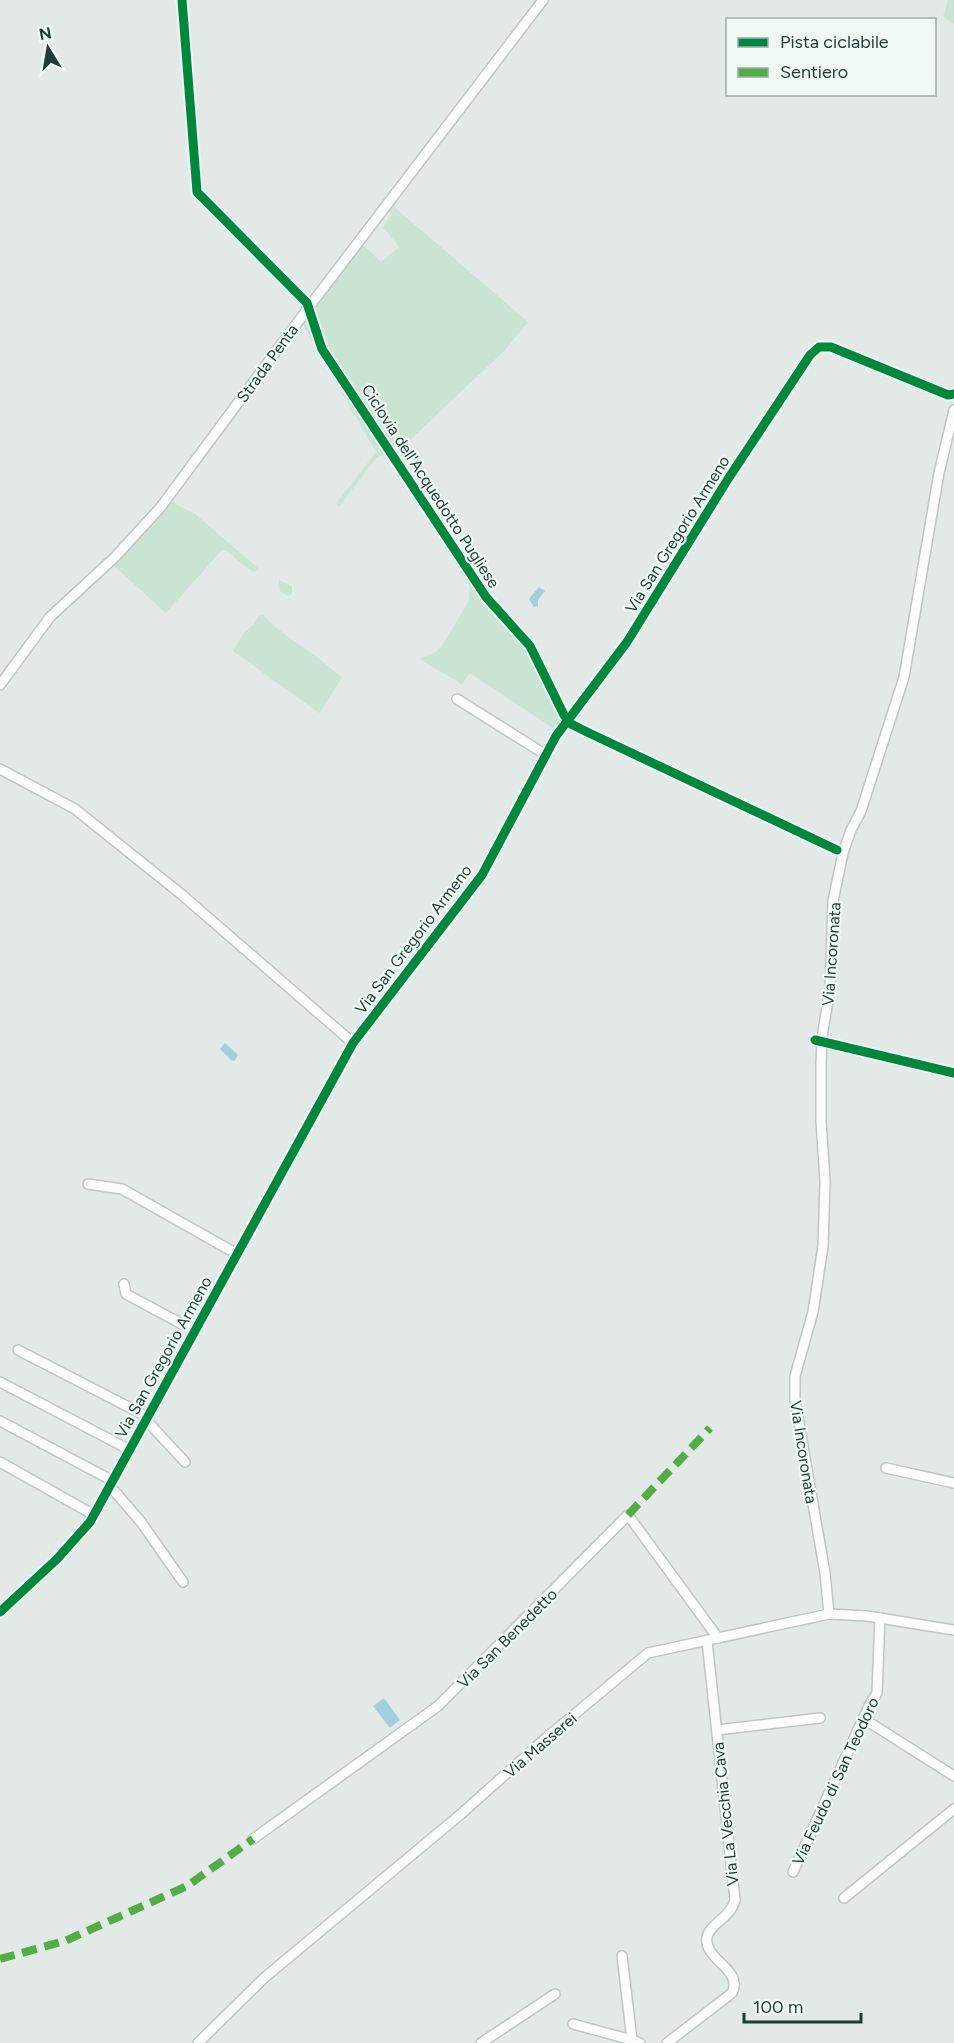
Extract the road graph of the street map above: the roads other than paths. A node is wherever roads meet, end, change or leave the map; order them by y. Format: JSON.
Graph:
{"nodes":[{"id":1,"x":543,"y":0,"type":"edge"},
{"id":2,"x":954,"y":394,"type":"edge"},
{"id":3,"x":954,"y":410,"type":"edge"},
{"id":4,"x":0,"y":685,"type":"edge"},
{"id":5,"x":457,"y":699,"type":"dead end"},
{"id":6,"x":546,"y":755,"type":"junction"},
{"id":7,"x":0,"y":769,"type":"edge"},
{"id":8,"x":353,"y":1043,"type":"junction"},
{"id":9,"x":88,"y":1184,"type":"dead end"},
{"id":10,"x":237,"y":1254,"type":"junction"},
{"id":11,"x":124,"y":1284,"type":"dead end"},
{"id":12,"x":195,"y":1330,"type":"junction"},
{"id":13,"x":18,"y":1350,"type":"dead end"},
{"id":14,"x":0,"y":1382,"type":"edge"},
{"id":15,"x":147,"y":1419,"type":"junction"},
{"id":16,"x":0,"y":1421,"type":"edge"},
{"id":17,"x":130,"y":1450,"type":"junction"},
{"id":18,"x":0,"y":1462,"type":"edge"},
{"id":19,"x":185,"y":1462,"type":"dead end"},
{"id":20,"x":886,"y":1468,"type":"dead end"},
{"id":21,"x":111,"y":1483,"type":"junction"},
{"id":22,"x":954,"y":1483,"type":"edge"},
{"id":23,"x":94,"y":1515,"type":"junction"},
{"id":24,"x":183,"y":1582,"type":"dead end"},
{"id":25,"x":0,"y":1612,"type":"edge"},
{"id":26,"x":830,"y":1614,"type":"junction"},
{"id":27,"x":880,"y":1618,"type":"junction"},
{"id":28,"x":954,"y":1630,"type":"edge"},
{"id":29,"x":718,"y":1638,"type":"junction"},
{"id":30,"x":707,"y":1641,"type":"junction"},
{"id":31,"x":820,"y":1718,"type":"dead end"},
{"id":32,"x":864,"y":1719,"type":"junction"},
{"id":33,"x":717,"y":1730,"type":"junction"},
{"id":34,"x":954,"y":1776,"type":"edge"},
{"id":35,"x":954,"y":1809,"type":"edge"},
{"id":36,"x":253,"y":1839,"type":"dead end"},
{"id":37,"x":793,"y":1872,"type":"dead end"},
{"id":38,"x":844,"y":1898,"type":"dead end"},
{"id":39,"x":622,"y":1956,"type":"dead end"},
{"id":40,"x":555,"y":1994,"type":"dead end"},
{"id":41,"x":573,"y":2024,"type":"dead end"},
{"id":42,"x":636,"y":2042,"type":"edge"},
{"id":43,"x":198,"y":2043,"type":"edge"},
{"id":44,"x":481,"y":2043,"type":"edge"},
{"id":45,"x":667,"y":2043,"type":"edge"}],
"edges":[{"from":1,"to":4,"type":"street","name":"Strada Penta"},
{"from":2,"to":6,"type":"street","name":"Via San Gregorio Armeno"},
{"from":3,"to":26,"type":"street","name":"Via Incoronata"},
{"from":5,"to":6,"type":"street"},
{"from":6,"to":8,"type":"street","name":"Via San Gregorio Armeno"},
{"from":7,"to":8,"type":"street"},
{"from":8,"to":10,"type":"street","name":"Via San Gregorio Armeno"},
{"from":9,"to":10,"type":"street"},
{"from":10,"to":12,"type":"street","name":"Via San Gregorio Armeno"},
{"from":11,"to":12,"type":"street"},
{"from":12,"to":15,"type":"street","name":"Via San Gregorio Armeno"},
{"from":13,"to":15,"type":"street"},
{"from":14,"to":17,"type":"street"},
{"from":15,"to":17,"type":"street","name":"Via San Gregorio Armeno"},
{"from":15,"to":19,"type":"street"},
{"from":16,"to":21,"type":"street"},
{"from":17,"to":21,"type":"street","name":"Via San Gregorio Armeno"},
{"from":18,"to":23,"type":"street"},
{"from":20,"to":22,"type":"street"},
{"from":21,"to":23,"type":"street","name":"Via San Gregorio Armeno"},
{"from":21,"to":24,"type":"street"},
{"from":23,"to":25,"type":"street","name":"Via San Gregorio Armeno"},
{"from":26,"to":27,"type":"street","name":"Via Masserei"},
{"from":26,"to":29,"type":"street","name":"Via Masserei"},
{"from":27,"to":28,"type":"street","name":"Via Masserei"},
{"from":27,"to":32,"type":"street","name":"Via Feudo di San Teodoro"},
{"from":29,"to":30,"type":"street","name":"Via Masserei"},
{"from":29,"to":36,"type":"street","name":"Via San Benedetto"},
{"from":30,"to":33,"type":"street","name":"Via La Vecchia Cava"},
{"from":30,"to":43,"type":"street","name":"Via Masserei"},
{"from":31,"to":33,"type":"street"},
{"from":32,"to":34,"type":"street"},
{"from":32,"to":37,"type":"street","name":"Via Feudo di San Teodoro"},
{"from":33,"to":45,"type":"street","name":"Via La Vecchia Cava"},
{"from":35,"to":38,"type":"street"},
{"from":39,"to":42,"type":"street"},
{"from":40,"to":44,"type":"street"},
{"from":41,"to":42,"type":"street"}]}
